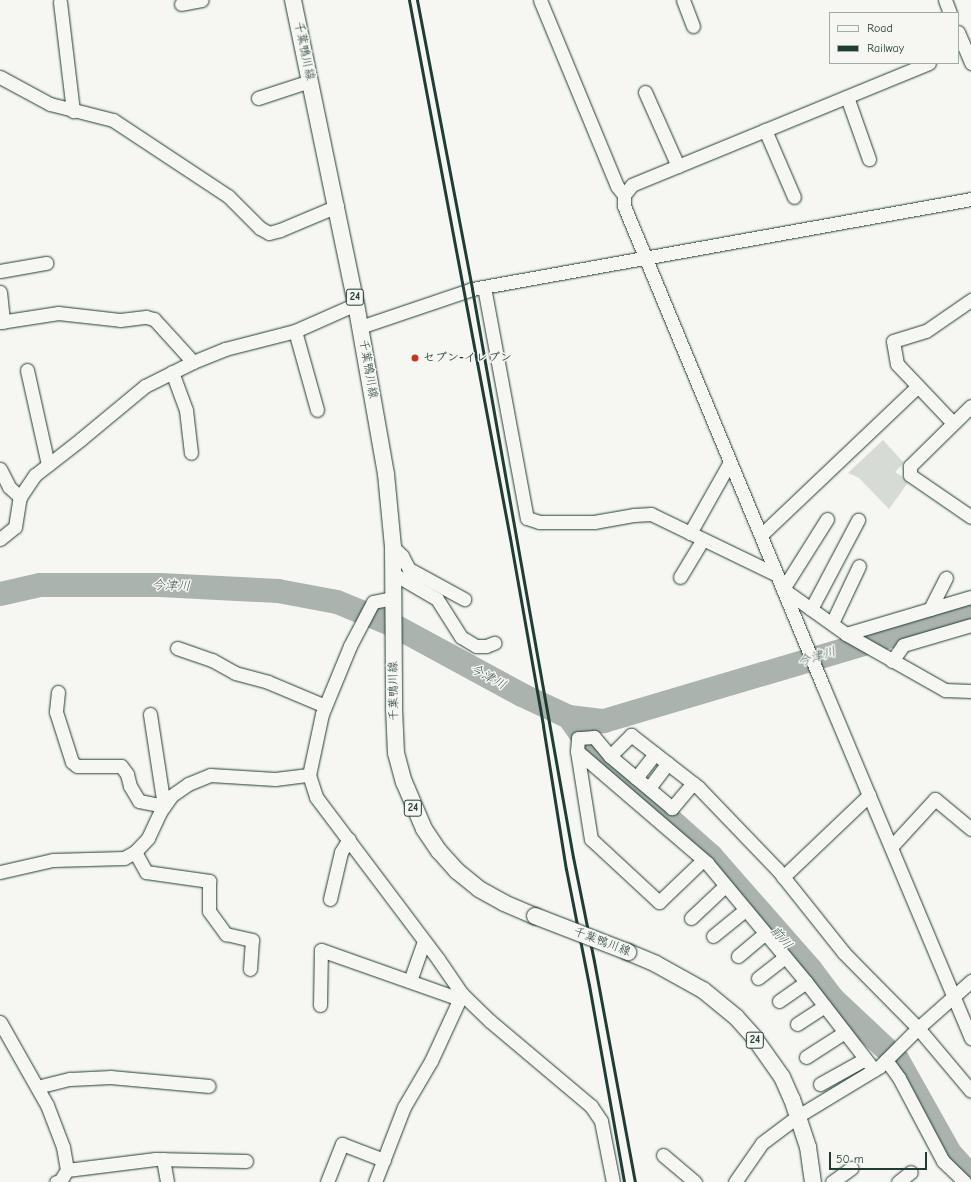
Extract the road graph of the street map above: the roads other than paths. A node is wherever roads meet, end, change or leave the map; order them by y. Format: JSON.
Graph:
{"nodes":[{"id":1,"x":202,"y":0,"type":"edge"},
{"id":2,"x":293,"y":0,"type":"edge"},
{"id":3,"x":540,"y":0,"type":"edge"},
{"id":4,"x":683,"y":0,"type":"edge"},
{"id":5,"x":945,"y":0,"type":"edge"},
{"id":6,"x":60,"y":2,"type":"dead end"},
{"id":7,"x":181,"y":4,"type":"dead end"},
{"id":8,"x":950,"y":12,"type":"edge"},
{"id":9,"x":693,"y":26,"type":"dead end"},
{"id":10,"x":959,"y":34,"type":"edge"},
{"id":11,"x":965,"y":48,"type":"edge"},
{"id":12,"x":971,"y":63,"type":"edge"},
{"id":13,"x":927,"y":64,"type":"edge"},
{"id":14,"x":0,"y":77,"type":"edge"},
{"id":15,"x":310,"y":81,"type":"junction"},
{"id":16,"x":645,"y":92,"type":"dead end"},
{"id":17,"x":847,"y":97,"type":"junction"},
{"id":18,"x":258,"y":98,"type":"dead end"},
{"id":19,"x":73,"y":111,"type":"junction"},
{"id":20,"x":765,"y":130,"type":"junction"},
{"id":21,"x":869,"y":159,"type":"dead end"},
{"id":22,"x":678,"y":166,"type":"junction"},
{"id":23,"x":624,"y":194,"type":"junction"},
{"id":24,"x":794,"y":197,"type":"dead end"},
{"id":25,"x":971,"y":199,"type":"edge"},
{"id":26,"x":337,"y":206,"type":"junction"},
{"id":27,"x":645,"y":257,"type":"junction"},
{"id":28,"x":46,"y":263,"type":"dead end"},
{"id":29,"x":0,"y":271,"type":"edge"},
{"id":30,"x":484,"y":287,"type":"junction"},
{"id":31,"x":0,"y":292,"type":"edge"},
{"id":32,"x":971,"y":300,"type":"edge"},
{"id":33,"x":356,"y":304,"type":"junction"},
{"id":34,"x":2,"y":322,"type":"edge"},
{"id":35,"x":360,"y":327,"type":"junction"},
{"id":36,"x":295,"y":331,"type":"junction"},
{"id":37,"x":193,"y":362,"type":"junction"},
{"id":38,"x":27,"y":370,"type":"dead end"},
{"id":39,"x":172,"y":372,"type":"junction"},
{"id":40,"x":918,"y":386,"type":"junction"},
{"id":41,"x":971,"y":406,"type":"edge"},
{"id":42,"x":317,"y":410,"type":"dead end"},
{"id":43,"x":953,"y":423,"type":"junction"},
{"id":44,"x":191,"y":453,"type":"dead end"},
{"id":45,"x":730,"y":462,"type":"junction"},
{"id":46,"x":48,"y":465,"type":"junction"},
{"id":47,"x":0,"y":469,"type":"edge"},
{"id":48,"x":20,"y":497,"type":"junction"},
{"id":49,"x":970,"y":515,"type":"edge"},
{"id":50,"x":827,"y":519,"type":"dead end"},
{"id":51,"x":858,"y":520,"type":"dead end"},
{"id":52,"x":690,"y":533,"type":"junction"},
{"id":53,"x":761,"y":535,"type":"junction"},
{"id":54,"x":0,"y":539,"type":"edge"},
{"id":55,"x":703,"y":539,"type":"junction"},
{"id":56,"x":393,"y":547,"type":"junction"},
{"id":57,"x":859,"y":566,"type":"dead end"},
{"id":58,"x":394,"y":574,"type":"junction"},
{"id":59,"x":777,"y":576,"type":"junction"},
{"id":60,"x":680,"y":577,"type":"dead end"},
{"id":61,"x":946,"y":578,"type":"dead end"},
{"id":62,"x":783,"y":590,"type":"junction"},
{"id":63,"x":393,"y":598,"type":"junction"},
{"id":64,"x":971,"y":598,"type":"edge"},
{"id":65,"x":464,"y":599,"type":"dead end"},
{"id":66,"x":811,"y":609,"type":"junction"},
{"id":67,"x":930,"y":609,"type":"junction"},
{"id":68,"x":832,"y":623,"type":"junction"},
{"id":69,"x":971,"y":625,"type":"edge"},
{"id":70,"x":846,"y":634,"type":"junction"},
{"id":71,"x":494,"y":643,"type":"dead end"},
{"id":72,"x":177,"y":648,"type":"dead end"},
{"id":73,"x":892,"y":661,"type":"junction"},
{"id":74,"x":971,"y":691,"type":"edge"},
{"id":75,"x":58,"y":692,"type":"dead end"},
{"id":76,"x":325,"y":706,"type":"junction"},
{"id":77,"x":150,"y":714,"type":"dead end"},
{"id":78,"x":577,"y":751,"type":"junction"},
{"id":79,"x":655,"y":754,"type":"junction"},
{"id":80,"x":610,"y":756,"type":"junction"},
{"id":81,"x":668,"y":763,"type":"junction"},
{"id":82,"x":309,"y":775,"type":"junction"},
{"id":83,"x":636,"y":778,"type":"junction"},
{"id":84,"x":694,"y":783,"type":"junction"},
{"id":85,"x":649,"y":788,"type":"junction"},
{"id":86,"x":869,"y":795,"type":"junction"},
{"id":87,"x":164,"y":806,"type":"junction"},
{"id":88,"x":971,"y":829,"type":"edge"},
{"id":89,"x":349,"y":839,"type":"junction"},
{"id":90,"x":891,"y":847,"type":"junction"},
{"id":91,"x":135,"y":852,"type":"junction"},
{"id":92,"x":703,"y":860,"type":"junction"},
{"id":93,"x":0,"y":872,"type":"edge"},
{"id":94,"x":783,"y":877,"type":"junction"},
{"id":95,"x":725,"y":886,"type":"junction"},
{"id":96,"x":330,"y":899,"type":"dead end"},
{"id":97,"x":745,"y":910,"type":"junction"},
{"id":98,"x":691,"y":918,"type":"dead end"},
{"id":99,"x":765,"y":933,"type":"junction"},
{"id":100,"x":713,"y":936,"type":"dead end"},
{"id":101,"x":424,"y":941,"type":"junction"},
{"id":102,"x":738,"y":956,"type":"dead end"},
{"id":103,"x":785,"y":957,"type":"junction"},
{"id":104,"x":250,"y":968,"type":"dead end"},
{"id":105,"x":758,"y":978,"type":"dead end"},
{"id":106,"x":410,"y":981,"type":"junction"},
{"id":107,"x":806,"y":982,"type":"junction"},
{"id":108,"x":971,"y":982,"type":"edge"},
{"id":109,"x":461,"y":996,"type":"junction"},
{"id":110,"x":954,"y":997,"type":"junction"},
{"id":111,"x":779,"y":1001,"type":"dead end"},
{"id":112,"x":320,"y":1005,"type":"dead end"},
{"id":113,"x":824,"y":1006,"type":"junction"},
{"id":114,"x":0,"y":1022,"type":"edge"},
{"id":115,"x":797,"y":1024,"type":"dead end"},
{"id":116,"x":918,"y":1028,"type":"junction"},
{"id":117,"x":845,"y":1032,"type":"junction"},
{"id":118,"x":971,"y":1038,"type":"edge"},
{"id":119,"x":806,"y":1057,"type":"dead end"},
{"id":120,"x":865,"y":1059,"type":"junction"},
{"id":121,"x":886,"y":1060,"type":"junction"},
{"id":122,"x":874,"y":1070,"type":"junction"},
{"id":123,"x":820,"y":1084,"type":"dead end"},
{"id":124,"x":37,"y":1086,"type":"junction"},
{"id":125,"x":209,"y":1086,"type":"dead end"},
{"id":126,"x":971,"y":1091,"type":"edge"},
{"id":127,"x":798,"y":1116,"type":"junction"},
{"id":128,"x":662,"y":1155,"type":"dead end"},
{"id":129,"x":162,"y":1159,"type":"junction"},
{"id":130,"x":384,"y":1160,"type":"junction"},
{"id":131,"x":246,"y":1161,"type":"dead end"},
{"id":132,"x":851,"y":1168,"type":"dead end"},
{"id":133,"x":67,"y":1170,"type":"junction"},
{"id":134,"x":911,"y":1172,"type":"dead end"},
{"id":135,"x":56,"y":1182,"type":"edge"},
{"id":136,"x":167,"y":1182,"type":"edge"},
{"id":137,"x":327,"y":1182,"type":"edge"},
{"id":138,"x":375,"y":1182,"type":"edge"},
{"id":139,"x":613,"y":1182,"type":"edge"},
{"id":140,"x":695,"y":1182,"type":"edge"},
{"id":141,"x":735,"y":1182,"type":"edge"},
{"id":142,"x":813,"y":1182,"type":"edge"},
{"id":143,"x":832,"y":1182,"type":"edge"},
{"id":144,"x":898,"y":1182,"type":"edge"},
{"id":145,"x":965,"y":1182,"type":"edge"}],
"edges":[{"from":1,"to":7,"type":"street"},
{"from":2,"to":15,"type":"main road","name":"千葉鴨川線","number":"24"},
{"from":3,"to":23,"type":"street"},
{"from":4,"to":9,"type":"street"},
{"from":5,"to":8,"type":"street"},
{"from":6,"to":19,"type":"street"},
{"from":10,"to":11,"type":"street"},
{"from":11,"to":12,"type":"street"},
{"from":13,"to":17,"type":"street"},
{"from":14,"to":19,"type":"street"},
{"from":15,"to":18,"type":"street"},
{"from":15,"to":26,"type":"main road","name":"千葉鴨川線","number":"24"},
{"from":16,"to":22,"type":"street"},
{"from":17,"to":20,"type":"street"},
{"from":17,"to":21,"type":"street"},
{"from":19,"to":26,"type":"street"},
{"from":20,"to":22,"type":"street"},
{"from":20,"to":24,"type":"street"},
{"from":22,"to":23,"type":"street"},
{"from":23,"to":27,"type":"street"},
{"from":25,"to":27,"type":"street"},
{"from":26,"to":33,"type":"main road","name":"千葉鴨川線","number":"24"},
{"from":27,"to":30,"type":"street"},
{"from":27,"to":45,"type":"street"},
{"from":28,"to":29,"type":"street"},
{"from":30,"to":35,"type":"street"},
{"from":30,"to":52,"type":"street"},
{"from":31,"to":34,"type":"street"},
{"from":32,"to":40,"type":"street"},
{"from":33,"to":35,"type":"main road","name":"千葉鴨川線","number":"24"},
{"from":33,"to":36,"type":"street"},
{"from":34,"to":37,"type":"street"},
{"from":35,"to":56,"type":"main road","name":"千葉鴨川線","number":"24"},
{"from":36,"to":37,"type":"street"},
{"from":36,"to":42,"type":"street"},
{"from":37,"to":39,"type":"street"},
{"from":38,"to":46,"type":"street"},
{"from":39,"to":44,"type":"street"},
{"from":39,"to":46,"type":"street"},
{"from":40,"to":43,"type":"street"},
{"from":40,"to":53,"type":"street"},
{"from":41,"to":43,"type":"street"},
{"from":43,"to":49,"type":"street"},
{"from":45,"to":52,"type":"street"},
{"from":45,"to":53,"type":"street"},
{"from":46,"to":48,"type":"street"},
{"from":47,"to":48,"type":"street"},
{"from":48,"to":54,"type":"street"},
{"from":50,"to":62,"type":"street"},
{"from":51,"to":66,"type":"street"},
{"from":52,"to":55,"type":"street"},
{"from":53,"to":59,"type":"street"},
{"from":55,"to":59,"type":"street"},
{"from":55,"to":60,"type":"street"},
{"from":56,"to":58,"type":"main road","name":"千葉鴨川線","number":"24"},
{"from":56,"to":65,"type":"street"},
{"from":57,"to":68,"type":"street"},
{"from":58,"to":63,"type":"main road","name":"千葉鴨川線","number":"24"},
{"from":58,"to":71,"type":"street"},
{"from":59,"to":62,"type":"street"},
{"from":61,"to":67,"type":"street"},
{"from":62,"to":66,"type":"street"},
{"from":62,"to":86,"type":"street"},
{"from":63,"to":76,"type":"street"},
{"from":63,"to":127,"type":"main road","name":"千葉鴨川線","number":"24","bridge":true},
{"from":64,"to":67,"type":"street"},
{"from":66,"to":68,"type":"street"},
{"from":67,"to":70,"type":"street"},
{"from":68,"to":70,"type":"street"},
{"from":69,"to":73,"type":"street"},
{"from":70,"to":73,"type":"street"},
{"from":72,"to":76,"type":"street"},
{"from":73,"to":74,"type":"street"},
{"from":75,"to":87,"type":"street"},
{"from":76,"to":82,"type":"street"},
{"from":77,"to":87,"type":"street"},
{"from":78,"to":80,"type":"street"},
{"from":78,"to":92,"type":"street"},
{"from":78,"to":92,"type":"street"},
{"from":79,"to":80,"type":"street"},
{"from":79,"to":81,"type":"street"},
{"from":79,"to":83,"type":"street"},
{"from":80,"to":83,"type":"street"},
{"from":81,"to":84,"type":"street"},
{"from":81,"to":85,"type":"street"},
{"from":82,"to":87,"type":"street"},
{"from":82,"to":89,"type":"street"},
{"from":83,"to":85,"type":"street"},
{"from":84,"to":85,"type":"street"},
{"from":84,"to":94,"type":"street"},
{"from":86,"to":90,"type":"street"},
{"from":86,"to":94,"type":"street"},
{"from":87,"to":91,"type":"street"},
{"from":88,"to":90,"type":"street"},
{"from":89,"to":96,"type":"street"},
{"from":89,"to":101,"type":"street"},
{"from":90,"to":110,"type":"street"},
{"from":91,"to":93,"type":"street"},
{"from":91,"to":104,"type":"street"},
{"from":92,"to":95,"type":"street"},
{"from":94,"to":116,"type":"street"},
{"from":95,"to":97,"type":"street"},
{"from":95,"to":98,"type":"street"},
{"from":97,"to":99,"type":"street"},
{"from":97,"to":100,"type":"street"},
{"from":99,"to":102,"type":"street"},
{"from":99,"to":103,"type":"street"},
{"from":101,"to":106,"type":"street"},
{"from":101,"to":109,"type":"street"},
{"from":103,"to":105,"type":"street"},
{"from":103,"to":107,"type":"street"},
{"from":106,"to":109,"type":"street"},
{"from":106,"to":112,"type":"street"},
{"from":107,"to":111,"type":"street"},
{"from":107,"to":113,"type":"street"},
{"from":108,"to":110,"type":"street"},
{"from":109,"to":130,"type":"street"},
{"from":109,"to":139,"type":"street"},
{"from":110,"to":116,"type":"street"},
{"from":110,"to":118,"type":"street"},
{"from":113,"to":115,"type":"street"},
{"from":113,"to":117,"type":"street"},
{"from":114,"to":124,"type":"street"},
{"from":116,"to":121,"type":"street"},
{"from":116,"to":126,"type":"street"},
{"from":117,"to":119,"type":"street"},
{"from":117,"to":120,"type":"street"},
{"from":120,"to":122,"type":"street"},
{"from":120,"to":123,"type":"street"},
{"from":121,"to":122,"type":"street"},
{"from":121,"to":145,"type":"street"},
{"from":122,"to":127,"type":"street"},
{"from":124,"to":125,"type":"street"},
{"from":124,"to":133,"type":"street"},
{"from":127,"to":141,"type":"street"},
{"from":127,"to":142,"type":"main road","name":"千葉鴨川線","number":"24"},
{"from":128,"to":140,"type":"street"},
{"from":129,"to":131,"type":"street"},
{"from":129,"to":133,"type":"street"},
{"from":129,"to":136,"type":"street"},
{"from":130,"to":137,"type":"street"},
{"from":130,"to":138,"type":"street"},
{"from":132,"to":143,"type":"street"},
{"from":133,"to":135,"type":"street"},
{"from":134,"to":144,"type":"street"}]}
